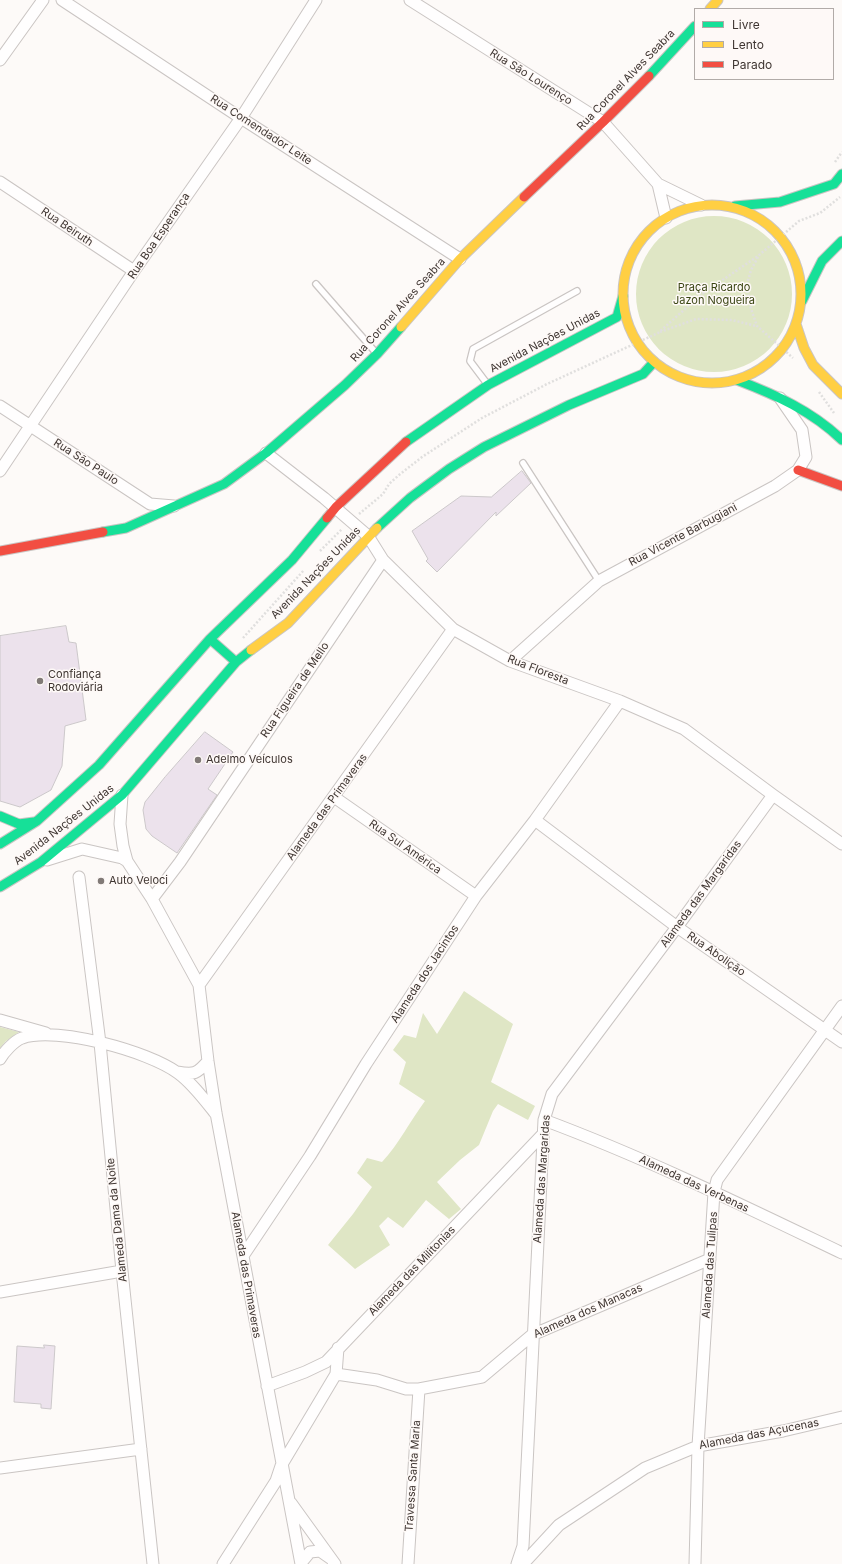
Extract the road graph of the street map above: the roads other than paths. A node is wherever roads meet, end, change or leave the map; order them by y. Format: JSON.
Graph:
{"nodes":[{"id":1,"x":43,"y":0,"type":"edge"},
{"id":2,"x":62,"y":0,"type":"edge"},
{"id":3,"x":316,"y":0,"type":"edge"},
{"id":4,"x":410,"y":0,"type":"edge"},
{"id":5,"x":718,"y":0,"type":"edge"},
{"id":6,"x":711,"y":8,"type":"edge"},
{"id":7,"x":694,"y":27,"type":"edge"},
{"id":8,"x":0,"y":60,"type":"edge"},
{"id":9,"x":241,"y":118,"type":"junction"},
{"id":10,"x":603,"y":122,"type":"junction"},
{"id":11,"x":842,"y":174,"type":"edge"},
{"id":12,"x":0,"y":182,"type":"edge"},
{"id":13,"x":658,"y":184,"type":"junction"},
{"id":14,"x":701,"y":206,"type":"junction"},
{"id":15,"x":729,"y":206,"type":"junction"},
{"id":16,"x":666,"y":218,"type":"junction"},
{"id":17,"x":842,"y":241,"type":"edge"},
{"id":18,"x":460,"y":259,"type":"junction"},
{"id":19,"x":134,"y":271,"type":"junction"},
{"id":20,"x":316,"y":284,"type":"dead end"},
{"id":21,"x":577,"y":292,"type":"dead end"},
{"id":22,"x":623,"y":296,"type":"junction"},
{"id":23,"x":801,"y":303,"type":"junction"},
{"id":24,"x":796,"y":324,"type":"junction"},
{"id":25,"x":377,"y":354,"type":"junction"},
{"id":26,"x":654,"y":362,"type":"junction"},
{"id":27,"x":738,"y":380,"type":"junction"},
{"id":28,"x":488,"y":385,"type":"junction"},
{"id":29,"x":842,"y":394,"type":"edge"},
{"id":30,"x":778,"y":396,"type":"junction"},
{"id":31,"x":0,"y":406,"type":"edge"},
{"id":32,"x":30,"y":425,"type":"junction"},
{"id":33,"x":842,"y":440,"type":"edge"},
{"id":34,"x":266,"y":453,"type":"junction"},
{"id":35,"x":523,"y":463,"type":"dead end"},
{"id":36,"x":798,"y":470,"type":"junction"},
{"id":37,"x":0,"y":471,"type":"edge"},
{"id":38,"x":842,"y":486,"type":"edge"},
{"id":39,"x":176,"y":506,"type":"junction"},
{"id":40,"x":336,"y":507,"type":"junction"},
{"id":41,"x":368,"y":536,"type":"junction"},
{"id":42,"x":0,"y":551,"type":"edge"},
{"id":43,"x":383,"y":560,"type":"junction"},
{"id":44,"x":600,"y":581,"type":"junction"},
{"id":45,"x":453,"y":629,"type":"junction"},
{"id":46,"x":210,"y":639,"type":"junction"},
{"id":47,"x":510,"y":661,"type":"junction"},
{"id":48,"x":236,"y":662,"type":"junction"},
{"id":49,"x":620,"y":701,"type":"junction"},
{"id":50,"x":773,"y":795,"type":"junction"},
{"id":51,"x":122,"y":796,"type":"junction"},
{"id":52,"x":334,"y":797,"type":"junction"},
{"id":53,"x":0,"y":816,"type":"edge"},
{"id":54,"x":536,"y":820,"type":"junction"},
{"id":55,"x":36,"y":821,"type":"junction"},
{"id":56,"x":0,"y":844,"type":"edge"},
{"id":57,"x":842,"y":844,"type":"edge"},
{"id":58,"x":127,"y":861,"type":"junction"},
{"id":59,"x":40,"y":862,"type":"junction"},
{"id":60,"x":79,"y":877,"type":"dead end"},
{"id":61,"x":0,"y":887,"type":"edge"},
{"id":62,"x":476,"y":896,"type":"junction"},
{"id":63,"x":152,"y":899,"type":"junction"},
{"id":64,"x":678,"y":927,"type":"junction"},
{"id":65,"x":199,"y":985,"type":"junction"},
{"id":66,"x":842,"y":1006,"type":"edge"},
{"id":67,"x":0,"y":1020,"type":"edge"},
{"id":68,"x":825,"y":1029,"type":"junction"},
{"id":69,"x":51,"y":1035,"type":"junction"},
{"id":70,"x":842,"y":1042,"type":"edge"},
{"id":71,"x":100,"y":1043,"type":"junction"},
{"id":72,"x":0,"y":1059,"type":"edge"},
{"id":73,"x":208,"y":1061,"type":"junction"},
{"id":74,"x":177,"y":1072,"type":"junction"},
{"id":75,"x":216,"y":1114,"type":"junction"},
{"id":76,"x":544,"y":1120,"type":"junction"},
{"id":77,"x":543,"y":1134,"type":"junction"},
{"id":78,"x":714,"y":1192,"type":"junction"},
{"id":79,"x":842,"y":1253,"type":"edge"},
{"id":80,"x":243,"y":1256,"type":"junction"},
{"id":81,"x":710,"y":1259,"type":"junction"},
{"id":82,"x":122,"y":1271,"type":"junction"},
{"id":83,"x":0,"y":1292,"type":"edge"},
{"id":84,"x":532,"y":1335,"type":"junction"},
{"id":85,"x":338,"y":1348,"type":"junction"},
{"id":86,"x":336,"y":1374,"type":"junction"},
{"id":87,"x":266,"y":1386,"type":"junction"},
{"id":88,"x":419,"y":1389,"type":"junction"},
{"id":89,"x":842,"y":1417,"type":"edge"},
{"id":90,"x":698,"y":1446,"type":"junction"},
{"id":91,"x":141,"y":1449,"type":"junction"},
{"id":92,"x":281,"y":1466,"type":"junction"},
{"id":93,"x":0,"y":1468,"type":"edge"},
{"id":94,"x":290,"y":1500,"type":"junction"},
{"id":95,"x":334,"y":1562,"type":"edge"},
{"id":96,"x":153,"y":1564,"type":"edge"},
{"id":97,"x":223,"y":1564,"type":"edge"},
{"id":98,"x":301,"y":1564,"type":"edge"},
{"id":99,"x":408,"y":1564,"type":"edge"},
{"id":100,"x":517,"y":1564,"type":"edge"},
{"id":101,"x":523,"y":1564,"type":"edge"},
{"id":102,"x":695,"y":1564,"type":"edge"}],
"edges":[{"from":1,"to":8,"type":"street"},
{"from":2,"to":9,"type":"street","name":"Rua Comendador Leite"},
{"from":3,"to":9,"type":"street","name":"Rua Boa Esperança"},
{"from":4,"to":10,"type":"street","name":"Rua São Lourenço"},
{"from":5,"to":6,"type":"main road"},
{"from":7,"to":10,"type":"main road","name":"Rua Coronel Alves Seabra"},
{"from":9,"to":18,"type":"street","name":"Rua Comendador Leite"},
{"from":9,"to":19,"type":"street","name":"Rua Boa Esperança"},
{"from":10,"to":13,"type":"street","name":"Rua São Lourenço"},
{"from":10,"to":18,"type":"main road","name":"Rua Coronel Alves Seabra"},
{"from":11,"to":15,"type":"main road","name":"Avenida Nações Unidas"},
{"from":12,"to":19,"type":"street","name":"Rua Beiruth"},
{"from":13,"to":14,"type":"street"},
{"from":13,"to":16,"type":"street"},
{"from":14,"to":15,"type":"main road","name":"Avenida Nações Unidas"},
{"from":14,"to":16,"type":"main road","name":"Avenida Nações Unidas"},
{"from":15,"to":23,"type":"main road","name":"Avenida Nações Unidas"},
{"from":16,"to":22,"type":"main road","name":"Avenida Nações Unidas"},
{"from":17,"to":23,"type":"main road","name":"Avenida Nações Unidas"},
{"from":18,"to":25,"type":"main road","name":"Rua Coronel Alves Seabra"},
{"from":19,"to":32,"type":"street","name":"Rua Boa Esperança"},
{"from":20,"to":25,"type":"lane"},
{"from":21,"to":28,"type":"lane"},
{"from":22,"to":26,"type":"main road","name":"Avenida Nações Unidas"},
{"from":22,"to":28,"type":"main road","name":"Avenida Nações Unidas"},
{"from":23,"to":24,"type":"main road","name":"Avenida Nações Unidas"},
{"from":24,"to":27,"type":"main road","name":"Avenida Nações Unidas"},
{"from":24,"to":29,"type":"main road"},
{"from":25,"to":34,"type":"main road","name":"Rua Coronel Alves Seabra"},
{"from":26,"to":27,"type":"main road","name":"Avenida Nações Unidas"},
{"from":26,"to":41,"type":"main road","name":"Avenida Nações Unidas"},
{"from":27,"to":30,"type":"main road"},
{"from":28,"to":40,"type":"main road","name":"Avenida Nações Unidas"},
{"from":30,"to":33,"type":"main road"},
{"from":30,"to":36,"type":"street"},
{"from":31,"to":32,"type":"street","name":"Rua São Paulo"},
{"from":32,"to":37,"type":"street","name":"Rua Boa Esperança"},
{"from":32,"to":39,"type":"street","name":"Rua São Paulo"},
{"from":34,"to":39,"type":"main road","name":"Rua Coronel Alves Seabra"},
{"from":34,"to":40,"type":"street","name":"Rua Floresta"},
{"from":35,"to":44,"type":"lane"},
{"from":36,"to":38,"type":"main road"},
{"from":36,"to":44,"type":"street","name":"Rua Vicente Barbugiani"},
{"from":39,"to":42,"type":"main road","name":"Rua Coronel Alves Seabra"},
{"from":40,"to":41,"type":"street","name":"Rua Floresta"},
{"from":40,"to":46,"type":"main road","name":"Avenida Nações Unidas"},
{"from":41,"to":43,"type":"street","name":"Rua Floresta"},
{"from":41,"to":48,"type":"main road","name":"Avenida Nações Unidas"},
{"from":43,"to":45,"type":"street","name":"Rua Floresta"},
{"from":43,"to":63,"type":"street","name":"Rua Figueira de Mello"},
{"from":44,"to":47,"type":"street","name":"Rua Vicente Barbugiani"},
{"from":45,"to":47,"type":"street","name":"Rua Floresta"},
{"from":45,"to":52,"type":"street","name":"Alameda das Primaveras"},
{"from":46,"to":48,"type":"main road"},
{"from":46,"to":55,"type":"main road","name":"Avenida Nações Unidas"},
{"from":47,"to":49,"type":"street","name":"Rua Floresta"},
{"from":48,"to":51,"type":"main road","name":"Avenida Nações Unidas"},
{"from":49,"to":50,"type":"street","name":"Rua Floresta"},
{"from":49,"to":54,"type":"street","name":"Alameda dos Jacintos"},
{"from":50,"to":57,"type":"street","name":"Rua Floresta"},
{"from":50,"to":64,"type":"street","name":"Alameda das Margaridas"},
{"from":51,"to":58,"type":"street","name":"Alameda das Primaveras"},
{"from":51,"to":59,"type":"main road","name":"Avenida Nações Unidas"},
{"from":52,"to":62,"type":"street","name":"Rua Sul América"},
{"from":52,"to":65,"type":"street","name":"Alameda das Primaveras"},
{"from":53,"to":55,"type":"main road"},
{"from":54,"to":62,"type":"street","name":"Alameda dos Jacintos"},
{"from":54,"to":64,"type":"street","name":"Rua Abolição"},
{"from":55,"to":56,"type":"main road","name":"Avenida Nações Unidas"},
{"from":58,"to":59,"type":"street"},
{"from":58,"to":63,"type":"street","name":"Alameda das Primaveras"},
{"from":59,"to":61,"type":"main road","name":"Avenida Nações Unidas"},
{"from":60,"to":71,"type":"street","name":"Alameda Dama da Noite"},
{"from":62,"to":80,"type":"street","name":"Alameda dos Jacintos"},
{"from":63,"to":65,"type":"street","name":"Alameda das Primaveras"},
{"from":64,"to":68,"type":"street","name":"Rua Abolição"},
{"from":64,"to":76,"type":"street","name":"Alameda das Margaridas"},
{"from":65,"to":73,"type":"street","name":"Alameda das Primaveras"},
{"from":66,"to":68,"type":"street","name":"Alameda das Tulipas"},
{"from":67,"to":69,"type":"street"},
{"from":68,"to":70,"type":"street","name":"Rua Abolição"},
{"from":68,"to":78,"type":"street","name":"Alameda das Tulipas"},
{"from":69,"to":71,"type":"street"},
{"from":69,"to":72,"type":"street"},
{"from":71,"to":74,"type":"street"},
{"from":71,"to":82,"type":"street","name":"Alameda Dama da Noite"},
{"from":73,"to":74,"type":"street"},
{"from":73,"to":75,"type":"street","name":"Alameda das Primaveras"},
{"from":74,"to":75,"type":"street"},
{"from":75,"to":80,"type":"street","name":"Alameda das Primaveras"},
{"from":76,"to":77,"type":"street","name":"Alameda das Margaridas"},
{"from":76,"to":78,"type":"street","name":"Alameda das Verbenas"},
{"from":77,"to":84,"type":"street","name":"Alameda das Margaridas"},
{"from":77,"to":85,"type":"street","name":"Alameda das Militonias"},
{"from":78,"to":79,"type":"street","name":"Alameda das Verbenas"},
{"from":78,"to":81,"type":"street","name":"Alameda das Tulipas"},
{"from":80,"to":87,"type":"street","name":"Alameda das Primaveras"},
{"from":81,"to":84,"type":"street","name":"Alameda dos Manacas"},
{"from":81,"to":90,"type":"street","name":"Alameda das Tulipas"},
{"from":82,"to":83,"type":"street"},
{"from":82,"to":91,"type":"street","name":"Alameda Dama da Noite"},
{"from":84,"to":88,"type":"street","name":"Alameda dos Manacas"},
{"from":84,"to":100,"type":"street","name":"Alameda das Margaridas"},
{"from":85,"to":86,"type":"street"},
{"from":85,"to":87,"type":"street","name":"Alameda das Militonias"},
{"from":86,"to":88,"type":"street","name":"Alameda dos Manacas"},
{"from":86,"to":92,"type":"street"},
{"from":87,"to":92,"type":"street","name":"Alameda das Primaveras"},
{"from":88,"to":99,"type":"street","name":"Travessa Santa Maria"},
{"from":89,"to":90,"type":"street","name":"Alameda das Açucenas"},
{"from":90,"to":101,"type":"street","name":"Alameda das Açucenas"},
{"from":90,"to":102,"type":"street","name":"Alameda das Tulipas"},
{"from":91,"to":93,"type":"street"},
{"from":91,"to":96,"type":"street","name":"Alameda Dama da Noite"},
{"from":92,"to":94,"type":"street","name":"Alameda das Primaveras"},
{"from":92,"to":97,"type":"street"},
{"from":94,"to":95,"type":"street"},
{"from":94,"to":98,"type":"street","name":"Alameda das Primaveras"},
{"from":95,"to":98,"type":"street"}]}
